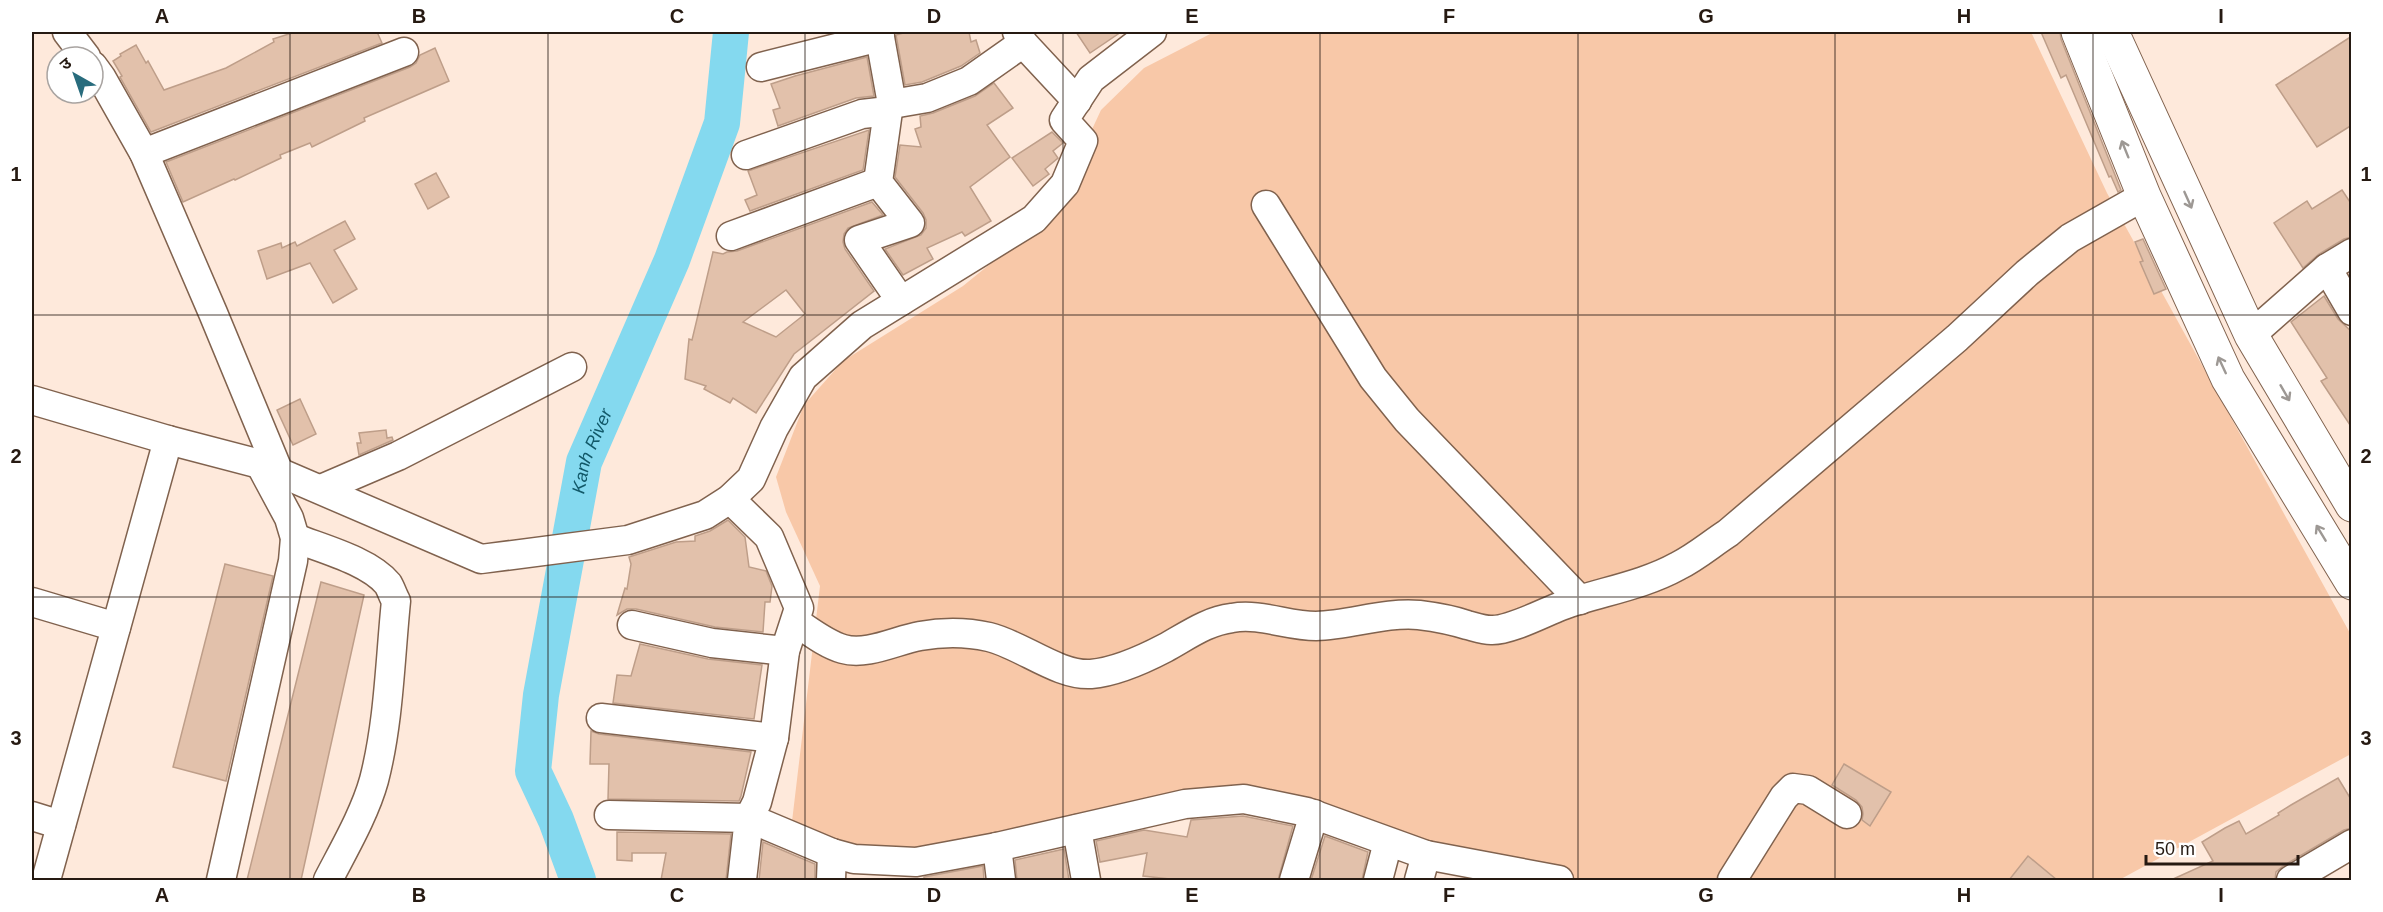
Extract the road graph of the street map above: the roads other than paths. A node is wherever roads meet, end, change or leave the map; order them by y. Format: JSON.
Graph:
{"nodes":[{"id":1,"x":67,"y":32,"type":"edge"},
{"id":2,"x":1152,"y":32,"type":"edge"},
{"id":3,"x":2078,"y":32,"type":"edge"},
{"id":4,"x":2112,"y":32,"type":"edge"},
{"id":5,"x":880,"y":34,"type":"edge"},
{"id":6,"x":1020,"y":37,"type":"edge"},
{"id":7,"x":77,"y":45,"type":"edge"},
{"id":8,"x":404,"y":52,"type":"dead end"},
{"id":9,"x":761,"y":67,"type":"dead end"},
{"id":10,"x":105,"y":86,"type":"edge"},
{"id":11,"x":1077,"y":101,"type":"junction"},
{"id":12,"x":890,"y":108,"type":"junction"},
{"id":13,"x":144,"y":153,"type":"junction"},
{"id":14,"x":746,"y":155,"type":"dead end"},
{"id":15,"x":878,"y":182,"type":"junction"},
{"id":16,"x":2144,"y":196,"type":"junction"},
{"id":17,"x":1266,"y":205,"type":"dead end"},
{"id":18,"x":731,"y":236,"type":"dead end"},
{"id":19,"x":2352,"y":253,"type":"edge"},
{"id":20,"x":2327,"y":268,"type":"junction"},
{"id":21,"x":901,"y":301,"type":"junction"},
{"id":22,"x":2352,"y":311,"type":"edge"},
{"id":23,"x":2251,"y":335,"type":"junction"},
{"id":24,"x":572,"y":367,"type":"dead end"},
{"id":25,"x":32,"y":400,"type":"edge"},
{"id":26,"x":168,"y":440,"type":"junction"},
{"id":27,"x":269,"y":467,"type":"junction"},
{"id":28,"x":321,"y":489,"type":"junction"},
{"id":29,"x":730,"y":499,"type":"junction"},
{"id":30,"x":2352,"y":505,"type":"edge"},
{"id":31,"x":295,"y":538,"type":"junction"},
{"id":32,"x":2352,"y":583,"type":"edge"},
{"id":33,"x":1580,"y":600,"type":"junction"},
{"id":34,"x":32,"y":602,"type":"edge"},
{"id":35,"x":796,"y":622,"type":"junction"},
{"id":36,"x":632,"y":625,"type":"dead end"},
{"id":37,"x":116,"y":627,"type":"junction"},
{"id":38,"x":785,"y":651,"type":"junction"},
{"id":39,"x":601,"y":718,"type":"dead end"},
{"id":40,"x":774,"y":738,"type":"junction"},
{"id":41,"x":1314,"y":814,"type":"junction"},
{"id":42,"x":1847,"y":814,"type":"dead end"},
{"id":43,"x":609,"y":815,"type":"dead end"},
{"id":44,"x":32,"y":816,"type":"edge"},
{"id":45,"x":749,"y":818,"type":"junction"},
{"id":46,"x":61,"y":825,"type":"junction"},
{"id":47,"x":1077,"y":829,"type":"junction"},
{"id":48,"x":1388,"y":842,"type":"junction"},
{"id":49,"x":2352,"y":844,"type":"edge"},
{"id":50,"x":997,"y":847,"type":"junction"},
{"id":51,"x":832,"y":867,"type":"edge"},
{"id":52,"x":1423,"y":868,"type":"edge"},
{"id":53,"x":916,"y":871,"type":"edge"},
{"id":54,"x":1463,"y":872,"type":"edge"},
{"id":55,"x":1547,"y":879,"type":"edge"},
{"id":56,"x":46,"y":880,"type":"edge"},
{"id":57,"x":221,"y":880,"type":"edge"},
{"id":58,"x":328,"y":880,"type":"edge"},
{"id":59,"x":742,"y":880,"type":"edge"},
{"id":60,"x":1001,"y":880,"type":"edge"},
{"id":61,"x":1086,"y":880,"type":"edge"},
{"id":62,"x":1294,"y":880,"type":"edge"},
{"id":63,"x":1378,"y":880,"type":"edge"},
{"id":64,"x":1732,"y":880,"type":"edge"},
{"id":65,"x":2291,"y":880,"type":"edge"}],
"edges":[{"from":1,"to":7,"type":"street"},
{"from":2,"to":11,"type":"street"},
{"from":16,"to":3,"type":"main road","one_way":true},
{"from":4,"to":23,"type":"main road","one_way":true},
{"from":5,"to":9,"type":"street"},
{"from":5,"to":12,"type":"street"},
{"from":6,"to":11,"type":"street"},
{"from":6,"to":12,"type":"street"},
{"from":8,"to":13,"type":"street"},
{"from":10,"to":13,"type":"street"},
{"from":11,"to":21,"type":"street"},
{"from":12,"to":14,"type":"street"},
{"from":12,"to":15,"type":"street"},
{"from":13,"to":27,"type":"street"},
{"from":15,"to":18,"type":"street"},
{"from":15,"to":21,"type":"street"},
{"from":32,"to":16,"type":"main road","one_way":true},
{"from":16,"to":33,"type":"street"},
{"from":17,"to":33,"type":"street"},
{"from":19,"to":20,"type":"street"},
{"from":20,"to":22,"type":"street"},
{"from":20,"to":23,"type":"street"},
{"from":21,"to":29,"type":"street"},
{"from":23,"to":30,"type":"main road","one_way":true},
{"from":24,"to":28,"type":"street"},
{"from":25,"to":26,"type":"street"},
{"from":26,"to":27,"type":"street"},
{"from":26,"to":37,"type":"street"},
{"from":27,"to":28,"type":"street"},
{"from":27,"to":31,"type":"street"},
{"from":28,"to":29,"type":"street"},
{"from":29,"to":35,"type":"street"},
{"from":31,"to":57,"type":"street"},
{"from":31,"to":58,"type":"street"},
{"from":33,"to":35,"type":"street"},
{"from":34,"to":37,"type":"street"},
{"from":35,"to":38,"type":"street"},
{"from":36,"to":38,"type":"street"},
{"from":37,"to":46,"type":"street"},
{"from":38,"to":40,"type":"street"},
{"from":39,"to":40,"type":"street"},
{"from":40,"to":45,"type":"street"},
{"from":41,"to":47,"type":"street"},
{"from":41,"to":48,"type":"street"},
{"from":41,"to":62,"type":"street"},
{"from":42,"to":64,"type":"street"},
{"from":43,"to":45,"type":"street"},
{"from":44,"to":46,"type":"street"},
{"from":45,"to":51,"type":"street"},
{"from":45,"to":59,"type":"street"},
{"from":46,"to":56,"type":"street"},
{"from":47,"to":50,"type":"street"},
{"from":47,"to":61,"type":"street"},
{"from":48,"to":52,"type":"street"},
{"from":48,"to":63,"type":"street"},
{"from":49,"to":65,"type":"street"},
{"from":50,"to":53,"type":"street"},
{"from":50,"to":60,"type":"street"},
{"from":51,"to":53,"type":"street"},
{"from":52,"to":54,"type":"street"},
{"from":54,"to":55,"type":"street"}]}
